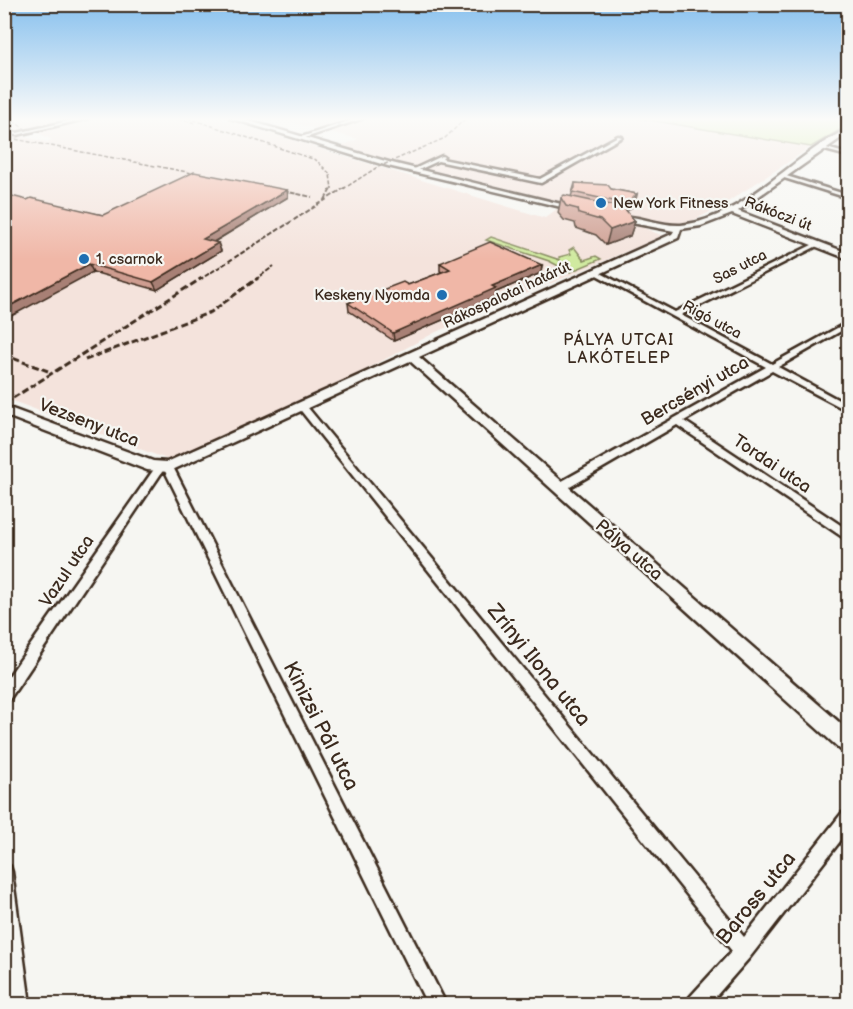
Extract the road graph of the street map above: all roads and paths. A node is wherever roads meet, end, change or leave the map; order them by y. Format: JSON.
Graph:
{"nodes":[{"id":1,"x":392,"y":165,"type":"edge"},
{"id":2,"x":424,"y":165,"type":"edge"},
{"id":3,"x":470,"y":165,"type":"edge"},
{"id":4,"x":569,"y":165,"type":"edge"},
{"id":5,"x":799,"y":165,"type":"edge"},
{"id":6,"x":412,"y":171,"type":"junction"},
{"id":7,"x":783,"y":176,"type":"junction"},
{"id":8,"x":849,"y":197,"type":"edge"},
{"id":9,"x":582,"y":210,"type":"edge"},
{"id":10,"x":732,"y":211,"type":"junction"},
{"id":11,"x":604,"y":215,"type":"edge"},
{"id":12,"x":675,"y":227,"type":"junction"},
{"id":13,"x":818,"y":244,"type":"junction"},
{"id":14,"x":849,"y":256,"type":"edge"},
{"id":15,"x":595,"y":272,"type":"junction"},
{"id":16,"x":675,"y":315,"type":"junction"},
{"id":17,"x":849,"y":324,"type":"edge"},
{"id":18,"x":411,"y":356,"type":"junction"},
{"id":19,"x":772,"y":367,"type":"junction"},
{"id":20,"x":302,"y":405,"type":"junction"},
{"id":21,"x":849,"y":408,"type":"edge"},
{"id":22,"x":4,"y":410,"type":"edge"},
{"id":23,"x":677,"y":421,"type":"junction"},
{"id":24,"x":164,"y":467,"type":"junction"},
{"id":25,"x":559,"y":488,"type":"junction"},
{"id":26,"x":849,"y":535,"type":"edge"},
{"id":27,"x":4,"y":695,"type":"edge"},
{"id":28,"x":849,"y":742,"type":"edge"},
{"id":29,"x":849,"y":819,"type":"edge"},
{"id":30,"x":4,"y":872,"type":"edge"},
{"id":31,"x":744,"y":951,"type":"junction"},
{"id":32,"x":21,"y":1005,"type":"edge"},
{"id":33,"x":437,"y":1005,"type":"edge"},
{"id":34,"x":697,"y":1005,"type":"edge"}],
"edges":[{"from":1,"to":6,"type":"street"},
{"from":2,"to":6,"type":"street"},
{"from":3,"to":4,"type":"street"},
{"from":5,"to":7,"type":"street"},
{"from":6,"to":9,"type":"street"},
{"from":7,"to":8,"type":"street"},
{"from":7,"to":10,"type":"street"},
{"from":10,"to":12,"type":"street"},
{"from":10,"to":13,"type":"street","name":"Rákóczi út"},
{"from":11,"to":12,"type":"street"},
{"from":12,"to":15,"type":"street","name":"Rákospalotai határút"},
{"from":13,"to":14,"type":"street","name":"Rákóczi út"},
{"from":13,"to":16,"type":"street","name":"Sas utca"},
{"from":15,"to":16,"type":"street","name":"Rigó utca"},
{"from":15,"to":18,"type":"street","name":"Rákospalotai határút"},
{"from":16,"to":19,"type":"street","name":"Rigó utca"},
{"from":17,"to":19,"type":"street","name":"Bercsényi utca"},
{"from":18,"to":20,"type":"street","name":"Rákospalotai határút"},
{"from":18,"to":25,"type":"street","name":"Pálya utca"},
{"from":19,"to":21,"type":"street","name":"Rigó utca"},
{"from":19,"to":23,"type":"street","name":"Bercsényi utca"},
{"from":20,"to":24,"type":"street","name":"Rákospalotai határút"},
{"from":20,"to":31,"type":"street","name":"Zrínyi Ilona utca"},
{"from":22,"to":24,"type":"street","name":"Vezseny utca"},
{"from":23,"to":25,"type":"street","name":"Bercsényi utca"},
{"from":23,"to":26,"type":"street","name":"Tordai utca"},
{"from":24,"to":27,"type":"street","name":"Vazul utca"},
{"from":24,"to":33,"type":"street","name":"Kinizsi Pál utca"},
{"from":25,"to":28,"type":"street","name":"Pálya utca"},
{"from":29,"to":31,"type":"street","name":"Baross utca"},
{"from":30,"to":32,"type":"street"},
{"from":31,"to":34,"type":"street","name":"Baross utca"}]}
